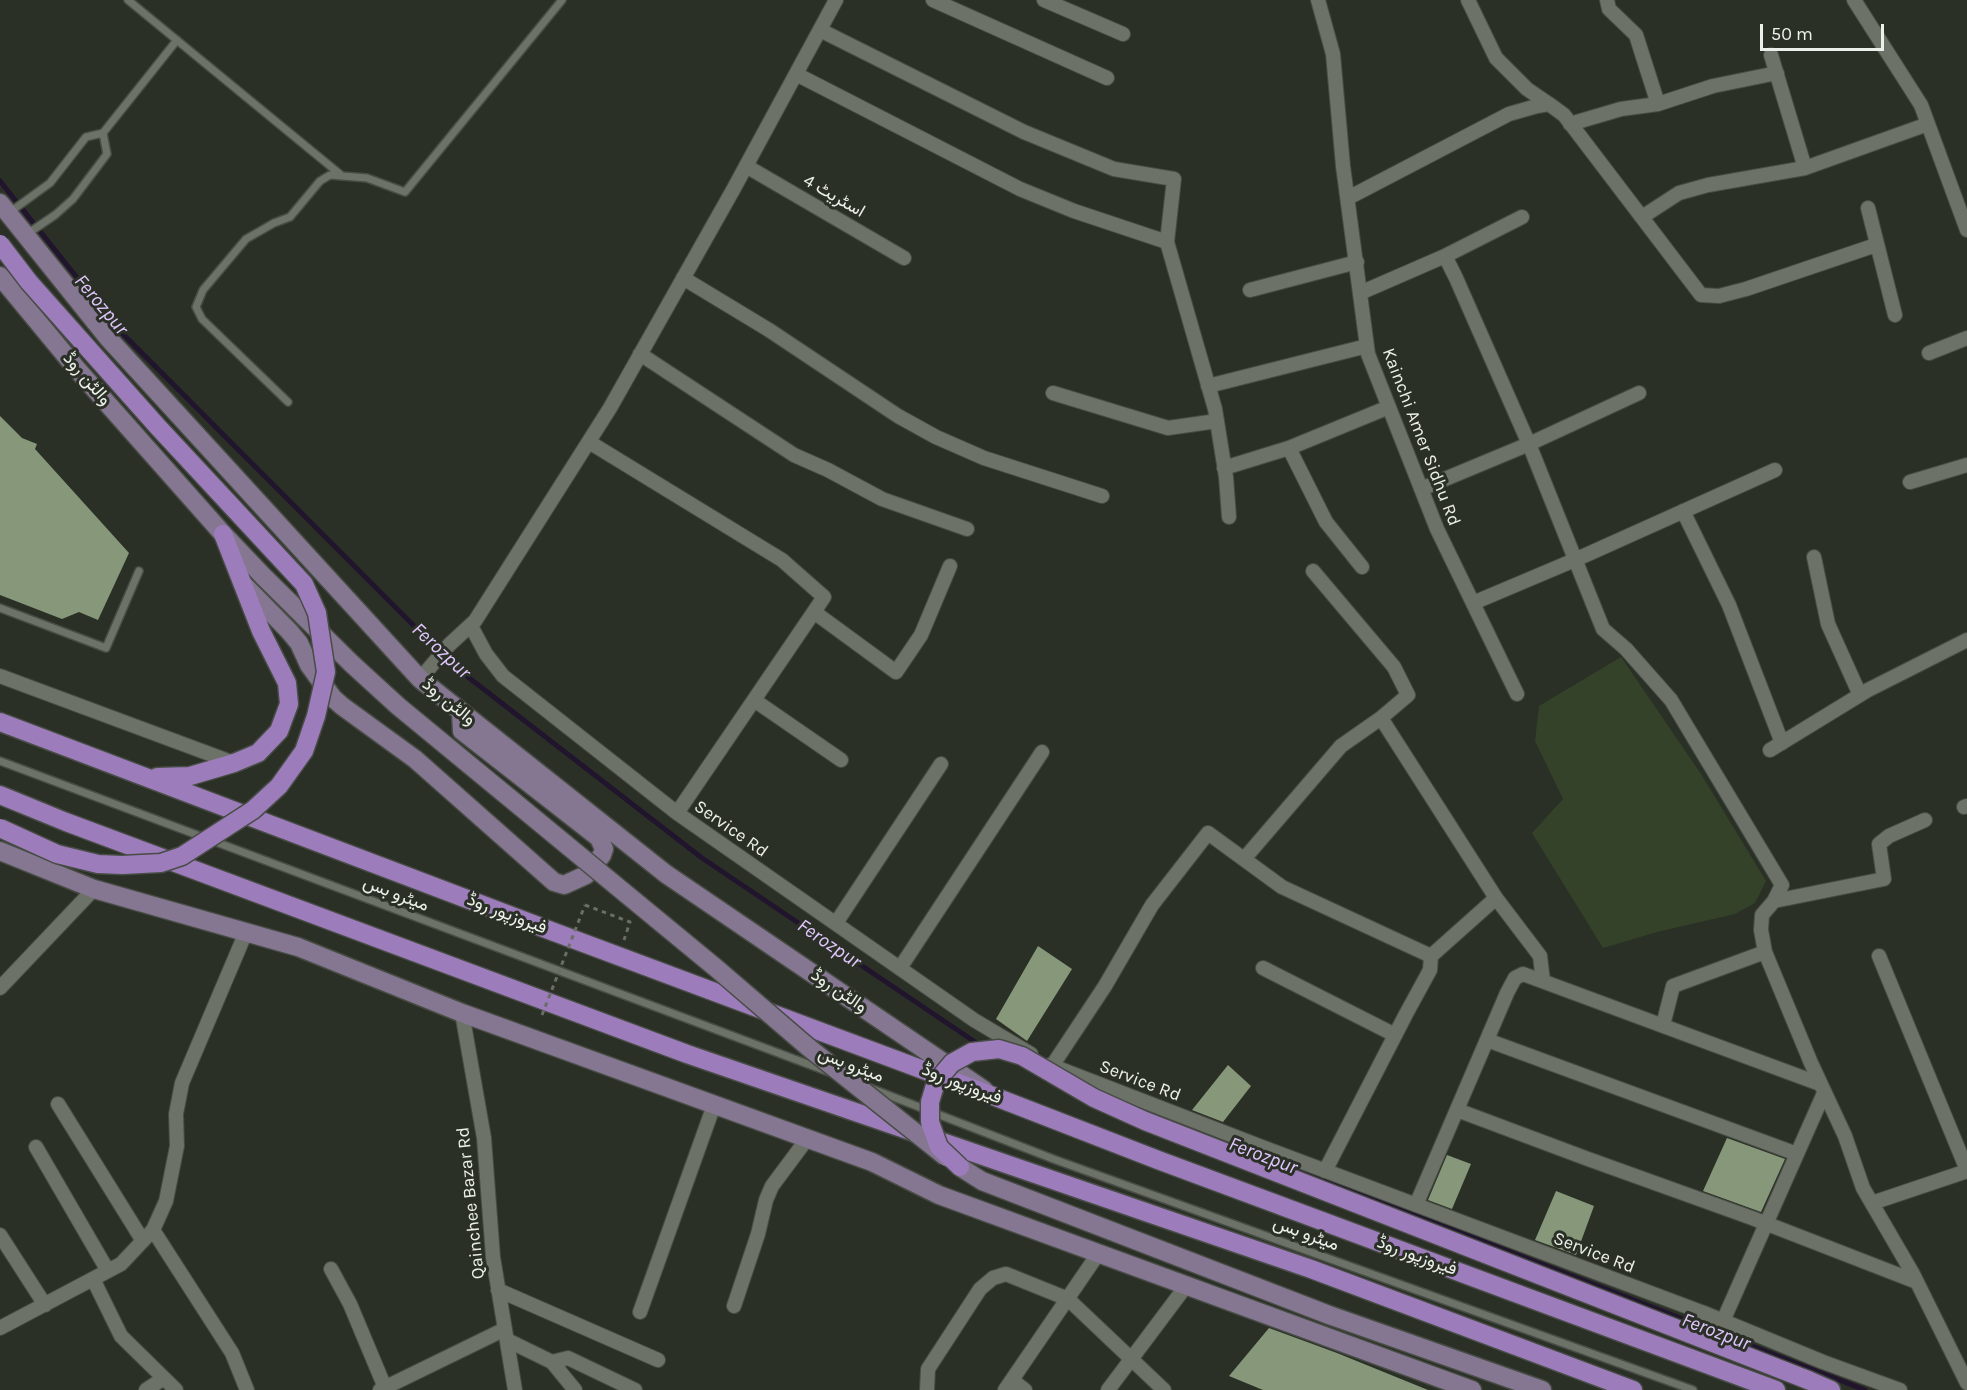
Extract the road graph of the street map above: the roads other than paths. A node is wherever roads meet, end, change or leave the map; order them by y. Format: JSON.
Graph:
{"nodes":[{"id":1,"x":128,"y":0,"type":"edge"},
{"id":2,"x":562,"y":0,"type":"edge"},
{"id":3,"x":836,"y":0,"type":"edge"},
{"id":4,"x":933,"y":0,"type":"edge"},
{"id":5,"x":1044,"y":0,"type":"edge"},
{"id":6,"x":1318,"y":0,"type":"edge"},
{"id":7,"x":1468,"y":0,"type":"edge"},
{"id":8,"x":1607,"y":0,"type":"edge"},
{"id":9,"x":1854,"y":0,"type":"edge"},
{"id":10,"x":820,"y":30,"type":"junction"},
{"id":11,"x":1122,"y":34,"type":"dead end"},
{"id":12,"x":177,"y":40,"type":"junction"},
{"id":13,"x":1771,"y":55,"type":"dead end"},
{"id":14,"x":1777,"y":73,"type":"junction"},
{"id":15,"x":796,"y":74,"type":"junction"},
{"id":16,"x":1107,"y":78,"type":"dead end"},
{"id":17,"x":1549,"y":104,"type":"junction"},
{"id":18,"x":1658,"y":105,"type":"junction"},
{"id":19,"x":1570,"y":124,"type":"junction"},
{"id":20,"x":1928,"y":124,"type":"junction"},
{"id":21,"x":104,"y":133,"type":"junction"},
{"id":22,"x":746,"y":166,"type":"junction"},
{"id":23,"x":1805,"y":168,"type":"junction"},
{"id":24,"x":341,"y":176,"type":"junction"},
{"id":25,"x":1348,"y":198,"type":"junction"},
{"id":26,"x":4,"y":208,"type":"edge"},
{"id":27,"x":1868,"y":208,"type":"dead end"},
{"id":28,"x":1522,"y":217,"type":"dead end"},
{"id":29,"x":1641,"y":217,"type":"junction"},
{"id":30,"x":1967,"y":230,"type":"edge"},
{"id":31,"x":25,"y":235,"type":"junction"},
{"id":32,"x":1167,"y":242,"type":"junction"},
{"id":33,"x":0,"y":244,"type":"edge"},
{"id":34,"x":1875,"y":245,"type":"junction"},
{"id":35,"x":1445,"y":256,"type":"junction"},
{"id":36,"x":904,"y":258,"type":"dead end"},
{"id":37,"x":1357,"y":262,"type":"junction"},
{"id":38,"x":0,"y":276,"type":"edge"},
{"id":39,"x":683,"y":278,"type":"junction"},
{"id":40,"x":1250,"y":290,"type":"dead end"},
{"id":41,"x":1360,"y":293,"type":"junction"},
{"id":42,"x":1894,"y":315,"type":"dead end"},
{"id":43,"x":1967,"y":338,"type":"edge"},
{"id":44,"x":1367,"y":346,"type":"junction"},
{"id":45,"x":1929,"y":352,"type":"dead end"},
{"id":46,"x":640,"y":354,"type":"junction"},
{"id":47,"x":1208,"y":386,"type":"junction"},
{"id":48,"x":1053,"y":393,"type":"dead end"},
{"id":49,"x":1639,"y":393,"type":"dead end"},
{"id":50,"x":288,"y":402,"type":"dead end"},
{"id":51,"x":1389,"y":406,"type":"junction"},
{"id":52,"x":1217,"y":421,"type":"junction"},
{"id":53,"x":589,"y":442,"type":"junction"},
{"id":54,"x":1529,"y":444,"type":"junction"},
{"id":55,"x":1289,"y":448,"type":"junction"},
{"id":56,"x":1967,"y":465,"type":"edge"},
{"id":57,"x":1224,"y":468,"type":"junction"},
{"id":58,"x":1775,"y":470,"type":"dead end"},
{"id":59,"x":1910,"y":482,"type":"dead end"},
{"id":60,"x":1421,"y":489,"type":"junction"},
{"id":61,"x":1102,"y":496,"type":"dead end"},
{"id":62,"x":1683,"y":512,"type":"junction"},
{"id":63,"x":1229,"y":517,"type":"dead end"},
{"id":64,"x":967,"y":529,"type":"dead end"},
{"id":65,"x":223,"y":534,"type":"junction"},
{"id":66,"x":1814,"y":557,"type":"dead end"},
{"id":67,"x":1576,"y":559,"type":"junction"},
{"id":68,"x":950,"y":566,"type":"dead end"},
{"id":69,"x":1362,"y":567,"type":"dead end"},
{"id":70,"x":139,"y":571,"type":"dead end"},
{"id":71,"x":1313,"y":571,"type":"dead end"},
{"id":72,"x":243,"y":584,"type":"junction"},
{"id":73,"x":1473,"y":603,"type":"junction"},
{"id":74,"x":0,"y":608,"type":"edge"},
{"id":75,"x":814,"y":612,"type":"junction"},
{"id":76,"x":471,"y":626,"type":"junction"},
{"id":77,"x":1967,"y":640,"type":"edge"},
{"id":78,"x":0,"y":676,"type":"edge"},
{"id":79,"x":420,"y":679,"type":"junction"},
{"id":80,"x":1517,"y":694,"type":"dead end"},
{"id":81,"x":1860,"y":695,"type":"junction"},
{"id":82,"x":754,"y":700,"type":"junction"},
{"id":83,"x":460,"y":712,"type":"junction"},
{"id":84,"x":1380,"y":718,"type":"junction"},
{"id":85,"x":0,"y":722,"type":"edge"},
{"id":86,"x":1782,"y":743,"type":"junction"},
{"id":87,"x":1770,"y":750,"type":"dead end"},
{"id":88,"x":1042,"y":752,"type":"dead end"},
{"id":89,"x":841,"y":760,"type":"dead end"},
{"id":90,"x":0,"y":761,"type":"edge"},
{"id":91,"x":234,"y":763,"type":"junction"},
{"id":92,"x":941,"y":764,"type":"dead end"},
{"id":93,"x":149,"y":777,"type":"junction"},
{"id":94,"x":0,"y":795,"type":"edge"},
{"id":95,"x":677,"y":813,"type":"junction"},
{"id":96,"x":1925,"y":820,"type":"dead end"},
{"id":97,"x":0,"y":828,"type":"edge"},
{"id":98,"x":0,"y":851,"type":"edge"},
{"id":99,"x":1244,"y":859,"type":"junction"},
{"id":100,"x":94,"y":889,"type":"junction"},
{"id":101,"x":1496,"y":898,"type":"junction"},
{"id":102,"x":1774,"y":901,"type":"junction"},
{"id":103,"x":836,"y":923,"type":"junction"},
{"id":104,"x":246,"y":932,"type":"junction"},
{"id":105,"x":1765,"y":952,"type":"junction"},
{"id":106,"x":1431,"y":956,"type":"junction"},
{"id":107,"x":1879,"y":956,"type":"dead end"},
{"id":108,"x":900,"y":968,"type":"junction"},
{"id":109,"x":1263,"y":968,"type":"dead end"},
{"id":110,"x":1543,"y":981,"type":"junction"},
{"id":111,"x":0,"y":988,"type":"edge"},
{"id":112,"x":462,"y":1013,"type":"junction"},
{"id":113,"x":1663,"y":1025,"type":"junction"},
{"id":114,"x":1395,"y":1035,"type":"junction"},
{"id":115,"x":1487,"y":1040,"type":"junction"},
{"id":116,"x":1052,"y":1066,"type":"junction"},
{"id":117,"x":1822,"y":1088,"type":"junction"},
{"id":118,"x":993,"y":1095,"type":"junction"},
{"id":119,"x":58,"y":1104,"type":"dead end"},
{"id":120,"x":714,"y":1105,"type":"junction"},
{"id":121,"x":1457,"y":1110,"type":"junction"},
{"id":122,"x":807,"y":1139,"type":"junction"},
{"id":123,"x":36,"y":1147,"type":"dead end"},
{"id":124,"x":1797,"y":1154,"type":"junction"},
{"id":125,"x":960,"y":1167,"type":"junction"},
{"id":126,"x":1325,"y":1171,"type":"junction"},
{"id":127,"x":1967,"y":1171,"type":"edge"},
{"id":128,"x":1872,"y":1203,"type":"junction"},
{"id":129,"x":1416,"y":1206,"type":"junction"},
{"id":130,"x":1767,"y":1224,"type":"junction"},
{"id":131,"x":153,"y":1230,"type":"junction"},
{"id":132,"x":0,"y":1235,"type":"edge"},
{"id":133,"x":143,"y":1240,"type":"junction"},
{"id":134,"x":1098,"y":1254,"type":"junction"},
{"id":135,"x":331,"y":1269,"type":"dead end"},
{"id":136,"x":108,"y":1271,"type":"junction"},
{"id":137,"x":93,"y":1279,"type":"junction"},
{"id":138,"x":1917,"y":1282,"type":"junction"},
{"id":139,"x":1186,"y":1286,"type":"junction"},
{"id":140,"x":498,"y":1290,"type":"junction"},
{"id":141,"x":1068,"y":1299,"type":"junction"},
{"id":142,"x":45,"y":1305,"type":"junction"},
{"id":143,"x":734,"y":1306,"type":"dead end"},
{"id":144,"x":640,"y":1312,"type":"dead end"},
{"id":145,"x":1723,"y":1321,"type":"junction"},
{"id":146,"x":0,"y":1328,"type":"edge"},
{"id":147,"x":506,"y":1334,"type":"junction"},
{"id":148,"x":1131,"y":1359,"type":"junction"},
{"id":149,"x":658,"y":1360,"type":"dead end"},
{"id":150,"x":552,"y":1362,"type":"junction"},
{"id":151,"x":164,"y":1378,"type":"junction"},
{"id":152,"x":1967,"y":1383,"type":"edge"},
{"id":153,"x":1009,"y":1385,"type":"edge"},
{"id":154,"x":517,"y":1388,"type":"edge"},
{"id":155,"x":384,"y":1389,"type":"edge"},
{"id":156,"x":146,"y":1390,"type":"edge"},
{"id":157,"x":176,"y":1390,"type":"edge"},
{"id":158,"x":247,"y":1390,"type":"edge"},
{"id":159,"x":575,"y":1390,"type":"edge"},
{"id":160,"x":635,"y":1390,"type":"edge"},
{"id":161,"x":927,"y":1390,"type":"edge"},
{"id":162,"x":1024,"y":1390,"type":"edge"},
{"id":163,"x":1108,"y":1390,"type":"edge"},
{"id":164,"x":1164,"y":1390,"type":"edge"},
{"id":165,"x":1472,"y":1390,"type":"edge"},
{"id":166,"x":1542,"y":1390,"type":"edge"},
{"id":167,"x":1633,"y":1390,"type":"edge"},
{"id":168,"x":1693,"y":1390,"type":"edge"},
{"id":169,"x":1776,"y":1390,"type":"edge"},
{"id":170,"x":1831,"y":1390,"type":"edge"},
{"id":171,"x":1900,"y":1390,"type":"edge"}],
"edges":[{"from":1,"to":12,"type":"lane"},
{"from":2,"to":24,"type":"lane"},
{"from":3,"to":10,"type":"street"},
{"from":4,"to":16,"type":"street"},
{"from":5,"to":11,"type":"street"},
{"from":6,"to":25,"type":"street","name":"Kainchi Amer Sidhu Rd"},
{"from":7,"to":17,"type":"street"},
{"from":8,"to":18,"type":"street"},
{"from":9,"to":20,"type":"street"},
{"from":10,"to":15,"type":"street"},
{"from":10,"to":32,"type":"street"},
{"from":12,"to":21,"type":"lane"},
{"from":12,"to":24,"type":"lane"},
{"from":13,"to":14,"type":"street"},
{"from":14,"to":18,"type":"street"},
{"from":14,"to":23,"type":"street"},
{"from":15,"to":22,"type":"street"},
{"from":15,"to":32,"type":"street"},
{"from":17,"to":19,"type":"street"},
{"from":17,"to":25,"type":"street"},
{"from":18,"to":19,"type":"street"},
{"from":19,"to":29,"type":"street"},
{"from":20,"to":23,"type":"street"},
{"from":20,"to":30,"type":"street"},
{"from":21,"to":26,"type":"lane"},
{"from":21,"to":31,"type":"lane"},
{"from":22,"to":36,"type":"street","name":"اسٹریٹ 4"},
{"from":22,"to":39,"type":"street"},
{"from":23,"to":29,"type":"street"},
{"from":24,"to":50,"type":"lane"},
{"from":25,"to":37,"type":"street","name":"Kainchi Amer Sidhu Rd"},
{"from":26,"to":31,"type":"main road","name":"والٹن روڈ"},
{"from":27,"to":34,"type":"street"},
{"from":28,"to":35,"type":"street"},
{"from":29,"to":34,"type":"street"},
{"from":31,"to":79,"type":"main road","name":"والٹن روڈ"},
{"from":32,"to":47,"type":"street"},
{"from":33,"to":97,"type":"main road","bridge":true},
{"from":34,"to":42,"type":"street"},
{"from":35,"to":41,"type":"street"},
{"from":35,"to":54,"type":"street"},
{"from":37,"to":40,"type":"street"},
{"from":37,"to":41,"type":"street","name":"Kainchi Amer Sidhu Rd"},
{"from":38,"to":65,"type":"main road","name":"والٹن روڈ"},
{"from":39,"to":46,"type":"street"},
{"from":39,"to":61,"type":"street"},
{"from":41,"to":44,"type":"street","name":"Kainchi Amer Sidhu Rd"},
{"from":43,"to":45,"type":"street"},
{"from":44,"to":47,"type":"street"},
{"from":44,"to":51,"type":"street","name":"Kainchi Amer Sidhu Rd"},
{"from":46,"to":53,"type":"street"},
{"from":46,"to":64,"type":"street"},
{"from":47,"to":52,"type":"street"},
{"from":48,"to":52,"type":"street"},
{"from":49,"to":54,"type":"street"},
{"from":51,"to":55,"type":"street"},
{"from":51,"to":60,"type":"street","name":"Kainchi Amer Sidhu Rd"},
{"from":52,"to":57,"type":"street"},
{"from":53,"to":75,"type":"street"},
{"from":53,"to":76,"type":"street"},
{"from":54,"to":60,"type":"street"},
{"from":54,"to":67,"type":"street"},
{"from":55,"to":57,"type":"street"},
{"from":55,"to":69,"type":"street"},
{"from":56,"to":59,"type":"street"},
{"from":57,"to":63,"type":"street"},
{"from":58,"to":62,"type":"street"},
{"from":60,"to":73,"type":"street","name":"Kainchi Amer Sidhu Rd"},
{"from":62,"to":67,"type":"street"},
{"from":62,"to":86,"type":"street"},
{"from":65,"to":72,"type":"main road"},
{"from":65,"to":125,"type":"main road","name":"والٹن روڈ","bridge":true},
{"from":66,"to":81,"type":"street"},
{"from":67,"to":73,"type":"street"},
{"from":67,"to":102,"type":"street"},
{"from":68,"to":75,"type":"street"},
{"from":70,"to":74,"type":"lane"},
{"from":71,"to":84,"type":"street"},
{"from":72,"to":83,"type":"main road"},
{"from":72,"to":91,"type":"main road"},
{"from":73,"to":80,"type":"street","name":"Kainchi Amer Sidhu Rd"},
{"from":75,"to":82,"type":"street"},
{"from":76,"to":79,"type":"street"},
{"from":76,"to":95,"type":"street","name":"Service Rd"},
{"from":77,"to":81,"type":"street"},
{"from":78,"to":91,"type":"street"},
{"from":79,"to":83,"type":"main road","name":"والٹن روڈ"},
{"from":81,"to":86,"type":"street"},
{"from":82,"to":89,"type":"street"},
{"from":82,"to":95,"type":"street"},
{"from":83,"to":118,"type":"main road","name":"والٹن روڈ"},
{"from":84,"to":99,"type":"street"},
{"from":84,"to":101,"type":"street"},
{"from":85,"to":93,"type":"main road","name":"فیروزپور روڈ"},
{"from":86,"to":87,"type":"street"},
{"from":88,"to":108,"type":"street"},
{"from":90,"to":168,"type":"lane","name":"میٹرو بس"},
{"from":91,"to":93,"type":"main road"},
{"from":92,"to":103,"type":"street"},
{"from":93,"to":118,"type":"main road","name":"فیروزپور روڈ"},
{"from":94,"to":167,"type":"main road"},
{"from":95,"to":103,"type":"street","name":"Service Rd"},
{"from":96,"to":102,"type":"street"},
{"from":98,"to":100,"type":"main road"},
{"from":99,"to":106,"type":"street"},
{"from":99,"to":116,"type":"street"},
{"from":100,"to":104,"type":"main road"},
{"from":100,"to":111,"type":"street"},
{"from":101,"to":106,"type":"street"},
{"from":101,"to":110,"type":"street"},
{"from":102,"to":105,"type":"street"},
{"from":103,"to":108,"type":"street","name":"Service Rd"},
{"from":104,"to":112,"type":"main road"},
{"from":104,"to":131,"type":"street"},
{"from":105,"to":113,"type":"street"},
{"from":105,"to":117,"type":"street"},
{"from":106,"to":114,"type":"street"},
{"from":107,"to":127,"type":"street"},
{"from":108,"to":116,"type":"street","name":"Service Rd"},
{"from":109,"to":114,"type":"street"},
{"from":110,"to":113,"type":"street"},
{"from":110,"to":115,"type":"street"},
{"from":112,"to":120,"type":"main road"},
{"from":112,"to":140,"type":"street","name":"Qainchee Bazar Rd"},
{"from":113,"to":117,"type":"street"},
{"from":114,"to":126,"type":"street"},
{"from":115,"to":121,"type":"street"},
{"from":115,"to":124,"type":"street"},
{"from":116,"to":126,"type":"street","name":"Service Rd"},
{"from":117,"to":124,"type":"street"},
{"from":117,"to":128,"type":"street"},
{"from":118,"to":169,"type":"main road","name":"فیروزپور روڈ"},
{"from":119,"to":133,"type":"street"},
{"from":120,"to":122,"type":"main road"},
{"from":120,"to":144,"type":"street"},
{"from":121,"to":129,"type":"street"},
{"from":121,"to":130,"type":"street"},
{"from":122,"to":134,"type":"main road"},
{"from":122,"to":143,"type":"street"},
{"from":123,"to":136,"type":"street"},
{"from":124,"to":130,"type":"street"},
{"from":125,"to":166,"type":"main road","name":"والٹن روڈ"},
{"from":125,"to":170,"type":"main road","bridge":true},
{"from":126,"to":129,"type":"street","name":"Service Rd"},
{"from":127,"to":128,"type":"street"},
{"from":128,"to":138,"type":"street"},
{"from":129,"to":145,"type":"street","name":"Service Rd"},
{"from":130,"to":138,"type":"street"},
{"from":130,"to":145,"type":"street"},
{"from":131,"to":133,"type":"street"},
{"from":131,"to":158,"type":"street"},
{"from":132,"to":142,"type":"street"},
{"from":133,"to":136,"type":"street"},
{"from":134,"to":139,"type":"main road"},
{"from":134,"to":141,"type":"street"},
{"from":135,"to":155,"type":"street"},
{"from":136,"to":137,"type":"street"},
{"from":137,"to":142,"type":"street"},
{"from":137,"to":151,"type":"street"},
{"from":138,"to":152,"type":"street"},
{"from":139,"to":148,"type":"street"},
{"from":139,"to":165,"type":"main road"},
{"from":140,"to":147,"type":"street","name":"Qainchee Bazar Rd"},
{"from":140,"to":149,"type":"street"},
{"from":141,"to":148,"type":"street"},
{"from":141,"to":153,"type":"street"},
{"from":141,"to":161,"type":"street"},
{"from":142,"to":146,"type":"street"},
{"from":145,"to":171,"type":"street","name":"Service Rd"},
{"from":147,"to":150,"type":"street"},
{"from":147,"to":154,"type":"street","name":"Qainchee Bazar Rd"},
{"from":147,"to":155,"type":"street"},
{"from":148,"to":163,"type":"street"},
{"from":148,"to":164,"type":"street"},
{"from":150,"to":159,"type":"street"},
{"from":150,"to":160,"type":"street"},
{"from":151,"to":156,"type":"street"},
{"from":151,"to":157,"type":"street"},
{"from":153,"to":162,"type":"street"}]}
